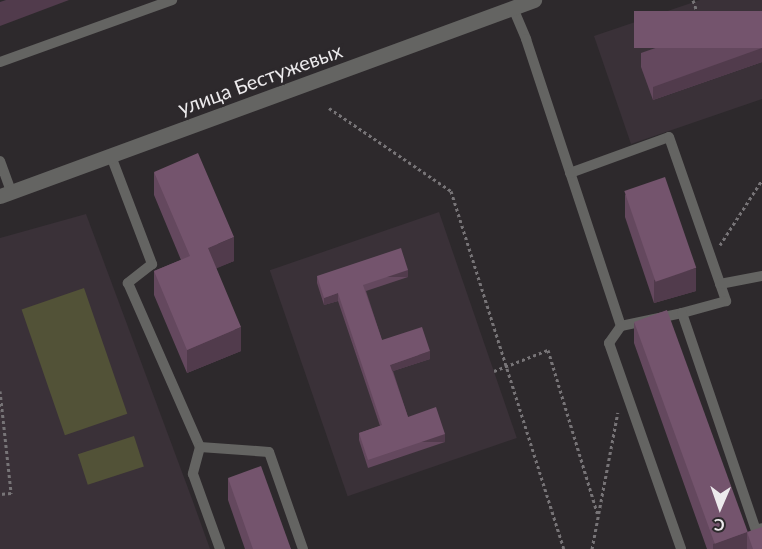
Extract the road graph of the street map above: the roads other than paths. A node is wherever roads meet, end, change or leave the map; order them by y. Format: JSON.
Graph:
{"nodes":[{"id":1,"x":172,"y":0,"type":"edge"},
{"id":2,"x":534,"y":0,"type":"edge"},
{"id":3,"x":513,"y":8,"type":"junction"},
{"id":4,"x":0,"y":62,"type":"edge"},
{"id":5,"x":111,"y":156,"type":"junction"},
{"id":6,"x":0,"y":161,"type":"edge"},
{"id":7,"x":570,"y":173,"type":"junction"},
{"id":8,"x":6,"y":194,"type":"edge"},
{"id":9,"x":762,"y":276,"type":"edge"},
{"id":10,"x":720,"y":284,"type":"junction"},
{"id":11,"x":682,"y":313,"type":"junction"},
{"id":12,"x":621,"y":326,"type":"junction"},
{"id":13,"x":200,"y":447,"type":"junction"},
{"id":14,"x":762,"y":528,"type":"edge"},
{"id":15,"x":220,"y":549,"type":"edge"},
{"id":16,"x":303,"y":549,"type":"edge"},
{"id":17,"x":681,"y":549,"type":"edge"}],
"edges":[{"from":1,"to":4,"type":"lane"},
{"from":2,"to":3,"type":"street","name":"улица Бестужевых"},
{"from":3,"to":5,"type":"street","name":"улица Бестужевых"},
{"from":3,"to":7,"type":"lane"},
{"from":5,"to":8,"type":"street","name":"улица Бестужевых"},
{"from":5,"to":13,"type":"lane"},
{"from":6,"to":8,"type":"lane"},
{"from":7,"to":10,"type":"lane"},
{"from":7,"to":12,"type":"lane"},
{"from":9,"to":10,"type":"lane"},
{"from":10,"to":11,"type":"lane"},
{"from":11,"to":12,"type":"lane"},
{"from":11,"to":14,"type":"lane"},
{"from":12,"to":17,"type":"lane"},
{"from":13,"to":15,"type":"lane"},
{"from":13,"to":16,"type":"lane"}]}
